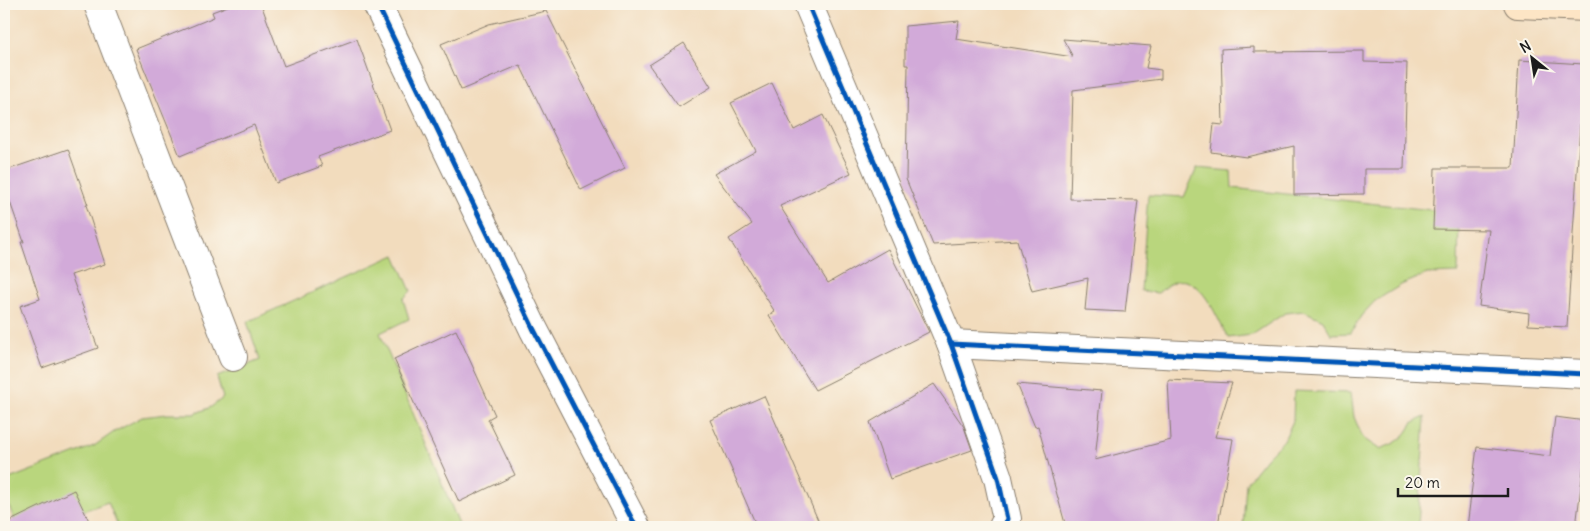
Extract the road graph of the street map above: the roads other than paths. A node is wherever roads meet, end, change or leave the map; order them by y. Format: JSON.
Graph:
{"nodes":[{"id":1,"x":98,"y":4,"type":"edge"},
{"id":2,"x":377,"y":4,"type":"edge"},
{"id":3,"x":808,"y":4,"type":"edge"},
{"id":4,"x":1518,"y":4,"type":"edge"},
{"id":5,"x":1586,"y":7,"type":"edge"},
{"id":6,"x":951,"y":344,"type":"junction"},
{"id":7,"x":233,"y":357,"type":"dead end"},
{"id":8,"x":1586,"y":374,"type":"edge"},
{"id":9,"x":636,"y":527,"type":"edge"},
{"id":10,"x":1003,"y":527,"type":"edge"}],
"edges":[{"from":1,"to":7,"type":"street"},
{"from":2,"to":9,"type":"street"},
{"from":3,"to":6,"type":"street"},
{"from":4,"to":5,"type":"main road"},
{"from":6,"to":8,"type":"street"},
{"from":6,"to":10,"type":"street"}]}
